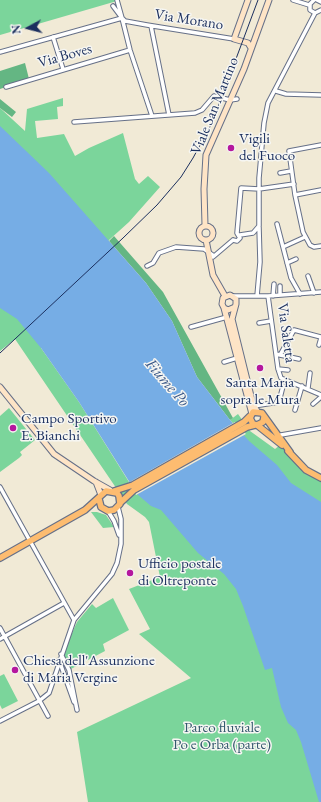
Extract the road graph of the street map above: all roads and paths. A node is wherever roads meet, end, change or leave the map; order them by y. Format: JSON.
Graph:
{"nodes":[{"id":1,"x":117,"y":0,"type":"edge"},
{"id":2,"x":248,"y":0,"type":"edge"},
{"id":3,"x":269,"y":0,"type":"edge"},
{"id":4,"x":293,"y":0,"type":"edge"},
{"id":5,"x":316,"y":0,"type":"edge"},
{"id":6,"x":321,"y":2,"type":"edge"},
{"id":7,"x":113,"y":6,"type":"dead end"},
{"id":8,"x":309,"y":6,"type":"junction"},
{"id":9,"x":321,"y":10,"type":"edge"},
{"id":10,"x":316,"y":13,"type":"junction"},
{"id":11,"x":122,"y":18,"type":"junction"},
{"id":12,"x":151,"y":26,"type":"junction"},
{"id":13,"x":53,"y":37,"type":"junction"},
{"id":14,"x":234,"y":39,"type":"junction"},
{"id":15,"x":251,"y":48,"type":"junction"},
{"id":16,"x":130,"y":50,"type":"junction"},
{"id":17,"x":0,"y":52,"type":"edge"},
{"id":18,"x":63,"y":69,"type":"junction"},
{"id":19,"x":6,"y":87,"type":"dead end"},
{"id":20,"x":276,"y":91,"type":"junction"},
{"id":21,"x":321,"y":95,"type":"edge"},
{"id":22,"x":237,"y":99,"type":"dead end"},
{"id":23,"x":230,"y":100,"type":"junction"},
{"id":24,"x":169,"y":115,"type":"junction"},
{"id":25,"x":152,"y":116,"type":"junction"},
{"id":26,"x":74,"y":122,"type":"dead end"},
{"id":27,"x":321,"y":145,"type":"edge"},
{"id":28,"x":291,"y":171,"type":"junction"},
{"id":29,"x":280,"y":172,"type":"dead end"},
{"id":30,"x":294,"y":184,"type":"junction"},
{"id":31,"x":258,"y":189,"type":"junction"},
{"id":32,"x":321,"y":190,"type":"edge"},
{"id":33,"x":295,"y":195,"type":"junction"},
{"id":34,"x":277,"y":224,"type":"dead end"},
{"id":35,"x":205,"y":225,"type":"junction"},
{"id":36,"x":259,"y":226,"type":"junction"},
{"id":37,"x":238,"y":234,"type":"junction"},
{"id":38,"x":304,"y":237,"type":"junction"},
{"id":39,"x":206,"y":240,"type":"junction"},
{"id":40,"x":233,"y":240,"type":"junction"},
{"id":41,"x":321,"y":246,"type":"edge"},
{"id":42,"x":283,"y":247,"type":"junction"},
{"id":43,"x":208,"y":250,"type":"junction"},
{"id":44,"x":214,"y":256,"type":"junction"},
{"id":45,"x":296,"y":259,"type":"dead end"},
{"id":46,"x":286,"y":263,"type":"junction"},
{"id":47,"x":210,"y":265,"type":"junction"},
{"id":48,"x":147,"y":266,"type":"dead end"},
{"id":49,"x":308,"y":276,"type":"dead end"},
{"id":50,"x":274,"y":284,"type":"dead end"},
{"id":51,"x":280,"y":286,"type":"dead end"},
{"id":52,"x":321,"y":292,"type":"edge"},
{"id":53,"x":314,"y":293,"type":"junction"},
{"id":54,"x":300,"y":294,"type":"junction"},
{"id":55,"x":280,"y":295,"type":"junction"},
{"id":56,"x":225,"y":296,"type":"junction"},
{"id":57,"x":232,"y":296,"type":"junction"},
{"id":58,"x":257,"y":296,"type":"junction"},
{"id":59,"x":270,"y":296,"type":"junction"},
{"id":60,"x":247,"y":297,"type":"junction"},
{"id":61,"x":236,"y":304,"type":"junction"},
{"id":62,"x":224,"y":308,"type":"junction"},
{"id":63,"x":227,"y":317,"type":"junction"},
{"id":64,"x":271,"y":321,"type":"junction"},
{"id":65,"x":259,"y":323,"type":"dead end"},
{"id":66,"x":190,"y":327,"type":"dead end"},
{"id":67,"x":321,"y":338,"type":"edge"},
{"id":68,"x":319,"y":345,"type":"dead end"},
{"id":69,"x":278,"y":355,"type":"junction"},
{"id":70,"x":237,"y":358,"type":"junction"},
{"id":71,"x":299,"y":359,"type":"dead end"},
{"id":72,"x":224,"y":362,"type":"dead end"},
{"id":73,"x":278,"y":369,"type":"junction"},
{"id":74,"x":288,"y":370,"type":"dead end"},
{"id":75,"x":310,"y":373,"type":"dead end"},
{"id":76,"x":285,"y":383,"type":"junction"},
{"id":77,"x":302,"y":386,"type":"junction"},
{"id":78,"x":0,"y":387,"type":"edge"},
{"id":79,"x":308,"y":388,"type":"junction"},
{"id":80,"x":321,"y":396,"type":"edge"},
{"id":81,"x":313,"y":404,"type":"dead end"},
{"id":82,"x":295,"y":410,"type":"dead end"},
{"id":83,"x":253,"y":412,"type":"junction"},
{"id":84,"x":264,"y":417,"type":"junction"},
{"id":85,"x":246,"y":425,"type":"junction"},
{"id":86,"x":256,"y":425,"type":"junction"},
{"id":87,"x":321,"y":428,"type":"edge"},
{"id":88,"x":281,"y":435,"type":"dead end"},
{"id":89,"x":290,"y":452,"type":"junction"},
{"id":90,"x":321,"y":478,"type":"edge"},
{"id":91,"x":96,"y":482,"type":"junction"},
{"id":92,"x":0,"y":487,"type":"edge"},
{"id":93,"x":114,"y":490,"type":"junction"},
{"id":94,"x":100,"y":497,"type":"junction"},
{"id":95,"x":121,"y":503,"type":"junction"},
{"id":96,"x":85,"y":510,"type":"junction"},
{"id":97,"x":106,"y":510,"type":"junction"},
{"id":98,"x":120,"y":538,"type":"junction"},
{"id":99,"x":29,"y":542,"type":"junction"},
{"id":100,"x":0,"y":558,"type":"edge"},
{"id":101,"x":64,"y":603,"type":"junction"},
{"id":102,"x":74,"y":620,"type":"junction"},
{"id":103,"x":0,"y":628,"type":"edge"},
{"id":104,"x":4,"y":636,"type":"junction"},
{"id":105,"x":0,"y":638,"type":"edge"},
{"id":106,"x":61,"y":654,"type":"junction"},
{"id":107,"x":59,"y":660,"type":"junction"},
{"id":108,"x":39,"y":701,"type":"junction"},
{"id":109,"x":48,"y":716,"type":"dead end"},
{"id":110,"x":0,"y":721,"type":"edge"}],
"edges":[{"from":1,"to":11,"type":"street"},
{"from":2,"to":14,"type":"main road"},
{"from":3,"to":15,"type":"main road","name":"Viale San Martino"},
{"from":4,"to":8,"type":"street"},
{"from":5,"to":6,"type":"street"},
{"from":5,"to":8,"type":"street"},
{"from":7,"to":11,"type":"street"},
{"from":8,"to":10,"type":"street"},
{"from":9,"to":10,"type":"street"},
{"from":10,"to":20,"type":"street"},
{"from":11,"to":12,"type":"street","name":"Via Morano"},
{"from":11,"to":13,"type":"street"},
{"from":11,"to":16,"type":"street"},
{"from":12,"to":14,"type":"street","name":"Via Morano"},
{"from":12,"to":24,"type":"street"},
{"from":13,"to":17,"type":"street"},
{"from":13,"to":18,"type":"street"},
{"from":14,"to":15,"type":"main road","name":"Via Morano"},
{"from":15,"to":23,"type":"main road","name":"Viale San Martino"},
{"from":16,"to":18,"type":"street","name":"Via Boves"},
{"from":16,"to":25,"type":"street"},
{"from":18,"to":19,"type":"street","name":"Via Boves"},
{"from":20,"to":21,"type":"street"},
{"from":20,"to":31,"type":"street"},
{"from":22,"to":23,"type":"street"},
{"from":23,"to":24,"type":"street"},
{"from":23,"to":35,"type":"main road","name":"Viale San Martino"},
{"from":24,"to":25,"type":"street"},
{"from":25,"to":26,"type":"street"},
{"from":27,"to":28,"type":"street"},
{"from":28,"to":29,"type":"street"},
{"from":28,"to":30,"type":"street"},
{"from":30,"to":31,"type":"street"},
{"from":30,"to":33,"type":"street"},
{"from":31,"to":36,"type":"street"},
{"from":31,"to":37,"type":"street"},
{"from":32,"to":33,"type":"street"},
{"from":33,"to":38,"type":"street"},
{"from":34,"to":42,"type":"street"},
{"from":35,"to":39,"type":"main road"},
{"from":35,"to":39,"type":"main road"},
{"from":36,"to":37,"type":"street"},
{"from":36,"to":58,"type":"street"},
{"from":37,"to":40,"type":"street"},
{"from":37,"to":40,"type":"street"},
{"from":38,"to":41,"type":"street"},
{"from":38,"to":42,"type":"street"},
{"from":39,"to":43,"type":"main road"},
{"from":40,"to":44,"type":"street"},
{"from":42,"to":46,"type":"street"},
{"from":43,"to":44,"type":"street"},
{"from":43,"to":47,"type":"main road"},
{"from":43,"to":48,"type":"street"},
{"from":44,"to":47,"type":"street"},
{"from":45,"to":46,"type":"street"},
{"from":46,"to":54,"type":"street"},
{"from":47,"to":56,"type":"main road"},
{"from":49,"to":53,"type":"street"},
{"from":50,"to":59,"type":"street","name":"Via Saletta"},
{"from":51,"to":55,"type":"street"},
{"from":52,"to":53,"type":"street"},
{"from":53,"to":54,"type":"street"},
{"from":54,"to":55,"type":"street"},
{"from":55,"to":59,"type":"street"},
{"from":56,"to":57,"type":"main road"},
{"from":56,"to":62,"type":"main road"},
{"from":57,"to":60,"type":"street"},
{"from":57,"to":61,"type":"main road"},
{"from":58,"to":59,"type":"street"},
{"from":58,"to":60,"type":"street"},
{"from":59,"to":64,"type":"street","name":"Via Saletta"},
{"from":60,"to":61,"type":"street"},
{"from":61,"to":62,"type":"main road"},
{"from":61,"to":83,"type":"main road"},
{"from":62,"to":63,"type":"main road"},
{"from":63,"to":66,"type":"street"},
{"from":63,"to":70,"type":"main road"},
{"from":64,"to":65,"type":"street"},
{"from":64,"to":69,"type":"street","name":"Via Saletta"},
{"from":67,"to":68,"type":"street"},
{"from":67,"to":69,"type":"street"},
{"from":69,"to":71,"type":"street"},
{"from":69,"to":73,"type":"street","name":"Via Saletta"},
{"from":70,"to":72,"type":"street"},
{"from":70,"to":83,"type":"main road"},
{"from":73,"to":74,"type":"street"},
{"from":73,"to":76,"type":"street","name":"Via Saletta"},
{"from":75,"to":79,"type":"street"},
{"from":76,"to":77,"type":"street","name":"Via Saletta"},
{"from":76,"to":83,"type":"street"},
{"from":77,"to":79,"type":"street","name":"Via Saletta"},
{"from":77,"to":82,"type":"street"},
{"from":78,"to":91,"type":"main road"},
{"from":79,"to":80,"type":"street","name":"Via Saletta"},
{"from":80,"to":81,"type":"street"},
{"from":83,"to":84,"type":"main road"},
{"from":83,"to":85,"type":"main road"},
{"from":83,"to":86,"type":"main road"},
{"from":84,"to":86,"type":"main road"},
{"from":84,"to":89,"type":"main road"},
{"from":85,"to":86,"type":"main road"},
{"from":85,"to":93,"type":"main road"},
{"from":85,"to":95,"type":"main road"},
{"from":86,"to":89,"type":"main road"},
{"from":87,"to":88,"type":"street"},
{"from":89,"to":90,"type":"main road"},
{"from":91,"to":93,"type":"main road"},
{"from":91,"to":94,"type":"main road"},
{"from":92,"to":99,"type":"street"},
{"from":93,"to":94,"type":"main road"},
{"from":93,"to":95,"type":"main road"},
{"from":94,"to":96,"type":"main road"},
{"from":94,"to":97,"type":"main road"},
{"from":95,"to":97,"type":"main road"},
{"from":95,"to":98,"type":"street"},
{"from":96,"to":97,"type":"main road"},
{"from":96,"to":99,"type":"main road"},
{"from":97,"to":98,"type":"street"},
{"from":98,"to":102,"type":"street"},
{"from":99,"to":100,"type":"main road"},
{"from":99,"to":101,"type":"street"},
{"from":101,"to":102,"type":"street"},
{"from":101,"to":104,"type":"street"},
{"from":102,"to":106,"type":"street"},
{"from":103,"to":104,"type":"street"},
{"from":104,"to":105,"type":"street"},
{"from":104,"to":108,"type":"street"},
{"from":106,"to":107,"type":"street"},
{"from":106,"to":107,"type":"street"},
{"from":107,"to":108,"type":"street"},
{"from":108,"to":109,"type":"street"},
{"from":108,"to":110,"type":"street"}]}
